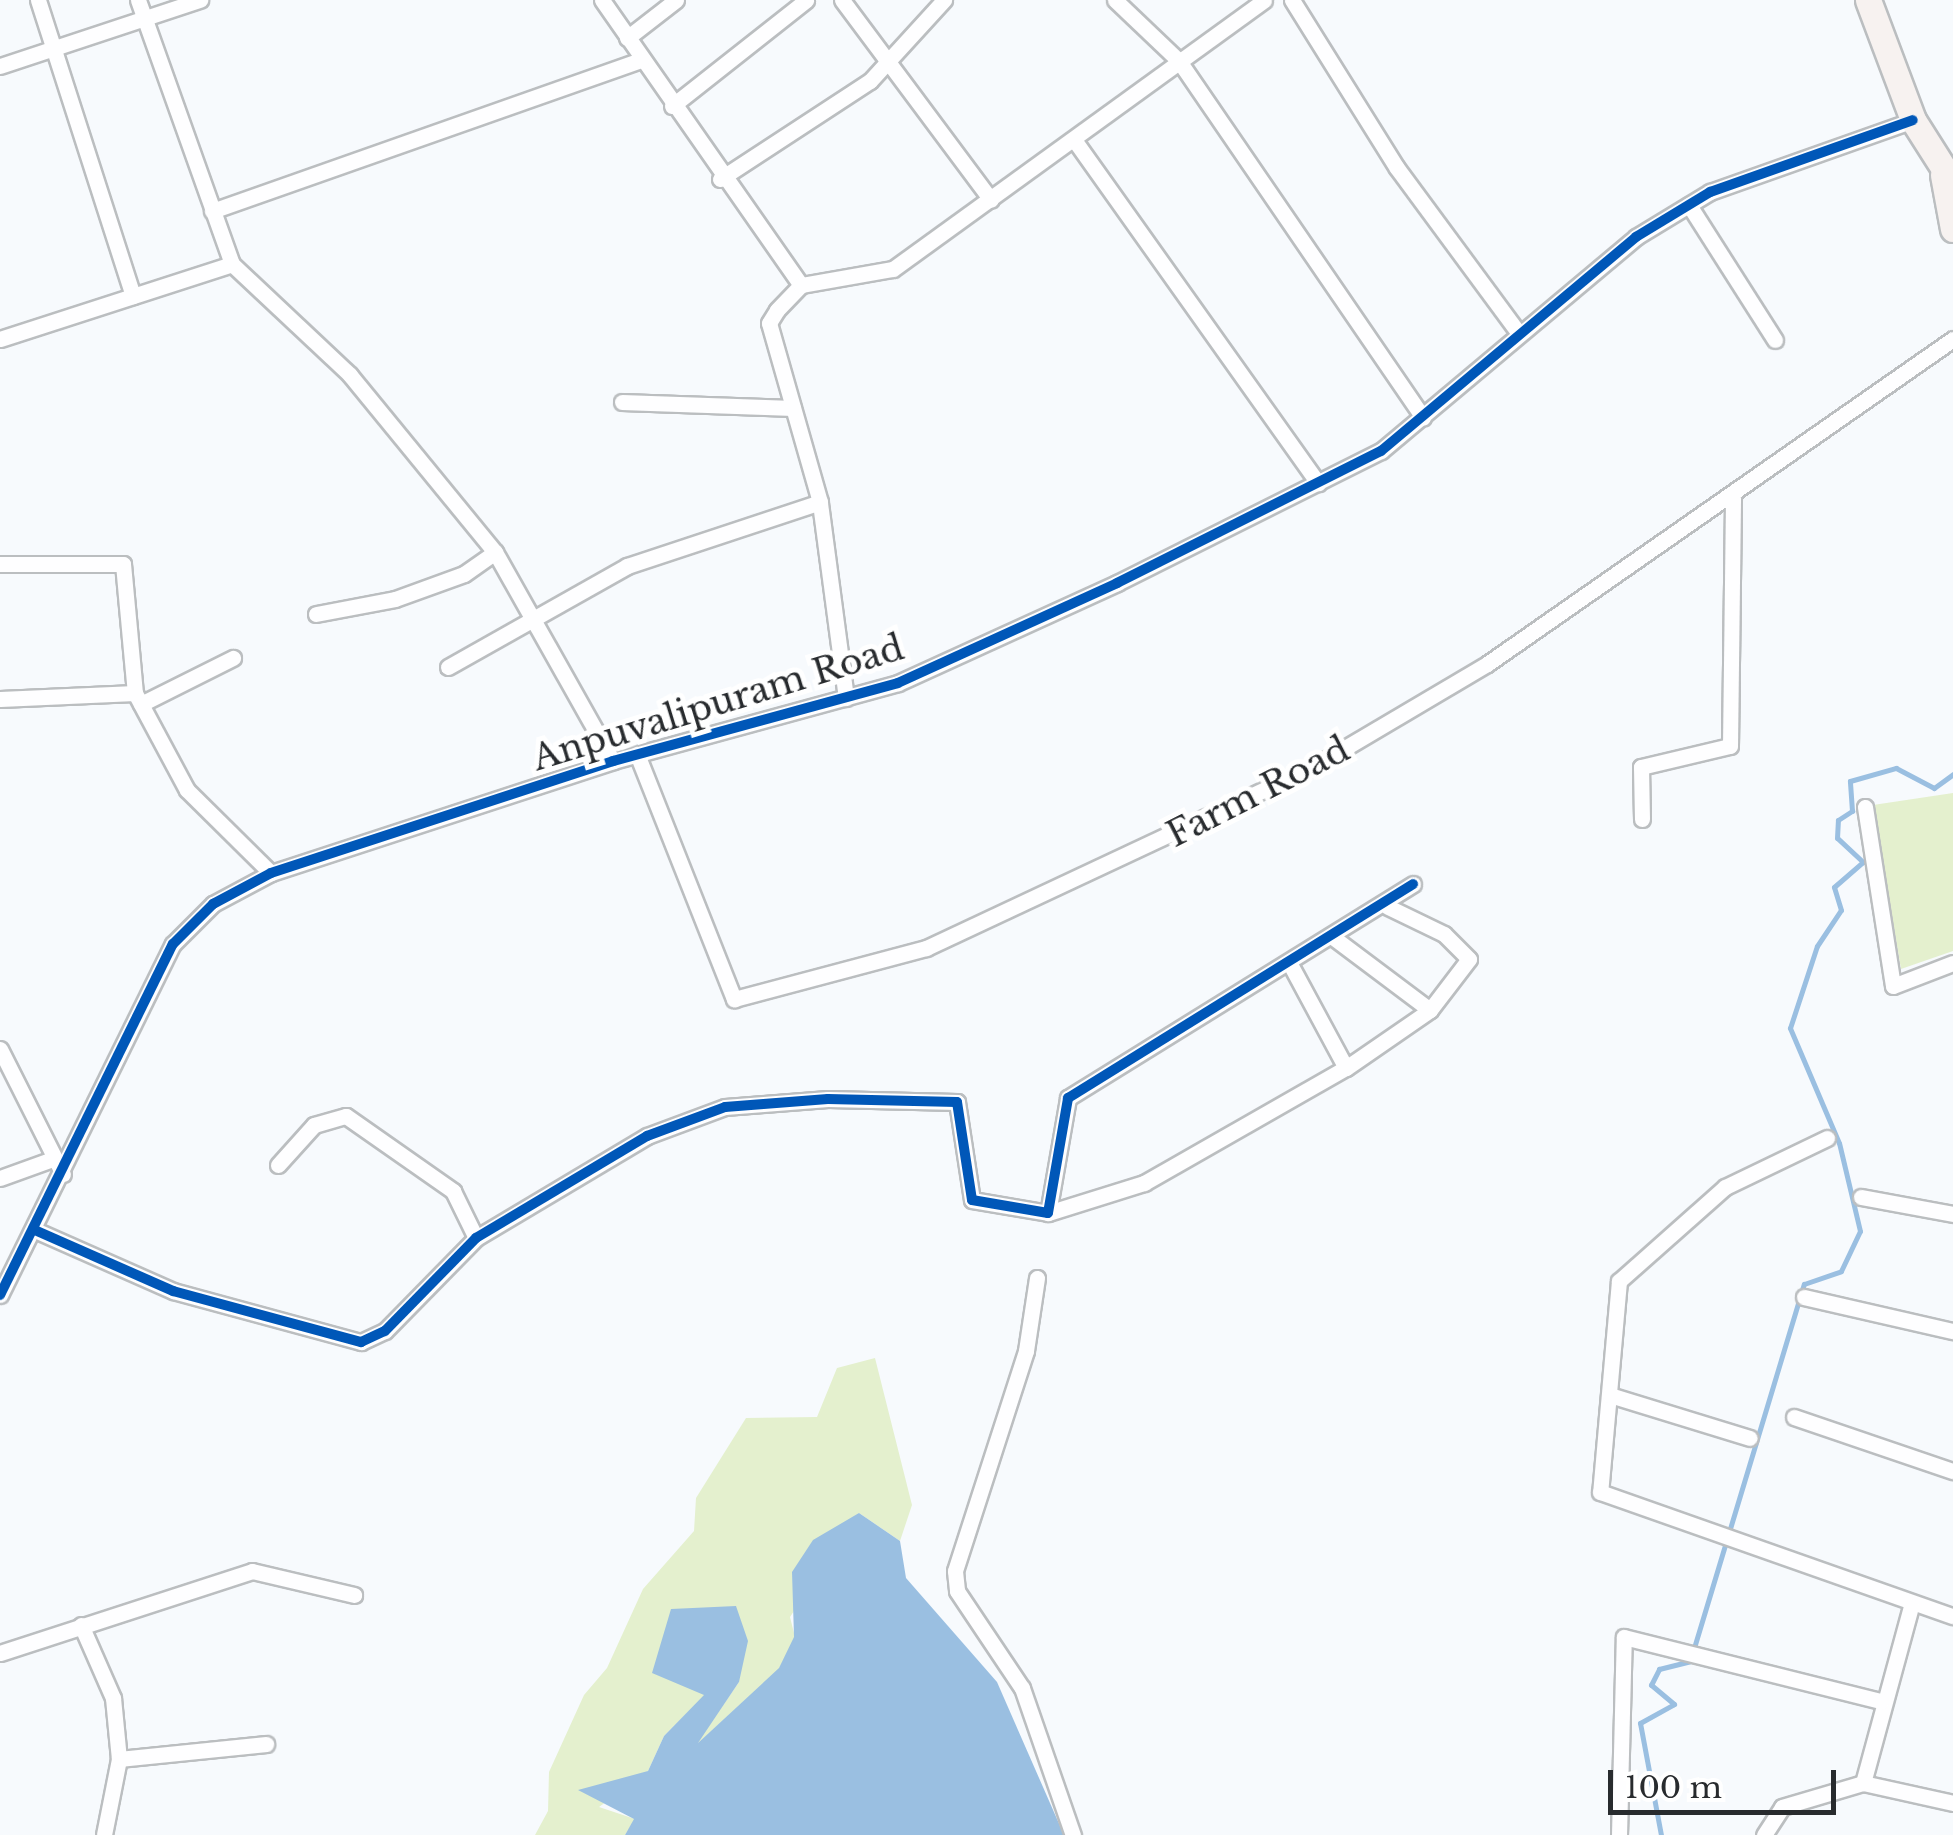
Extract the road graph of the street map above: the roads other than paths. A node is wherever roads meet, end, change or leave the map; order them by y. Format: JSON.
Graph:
{"nodes":[{"id":1,"x":38,"y":0,"type":"edge"},
{"id":2,"x":138,"y":0,"type":"edge"},
{"id":3,"x":200,"y":0,"type":"edge"},
{"id":4,"x":602,"y":0,"type":"edge"},
{"id":5,"x":676,"y":0,"type":"edge"},
{"id":6,"x":806,"y":0,"type":"edge"},
{"id":7,"x":842,"y":0,"type":"edge"},
{"id":8,"x":944,"y":0,"type":"edge"},
{"id":9,"x":1116,"y":0,"type":"edge"},
{"id":10,"x":1264,"y":0,"type":"edge"},
{"id":11,"x":1292,"y":0,"type":"edge"},
{"id":12,"x":1868,"y":0,"type":"edge"},
{"id":13,"x":144,"y":17,"type":"junction"},
{"id":14,"x":627,"y":38,"type":"junction"},
{"id":15,"x":54,"y":48,"type":"junction"},
{"id":16,"x":641,"y":60,"type":"junction"},
{"id":17,"x":890,"y":60,"type":"junction"},
{"id":18,"x":1180,"y":61,"type":"junction"},
{"id":19,"x":0,"y":66,"type":"edge"},
{"id":20,"x":672,"y":106,"type":"junction"},
{"id":21,"x":1913,"y":120,"type":"junction"},
{"id":22,"x":1075,"y":141,"type":"junction"},
{"id":23,"x":720,"y":179,"type":"junction"},
{"id":24,"x":1948,"y":179,"type":"edge"},
{"id":25,"x":991,"y":200,"type":"junction"},
{"id":26,"x":1689,"y":204,"type":"junction"},
{"id":27,"x":212,"y":211,"type":"junction"},
{"id":28,"x":1953,"y":229,"type":"edge"},
{"id":29,"x":232,"y":264,"type":"junction"},
{"id":30,"x":800,"y":285,"type":"junction"},
{"id":31,"x":133,"y":296,"type":"junction"},
{"id":32,"x":1518,"y":332,"type":"junction"},
{"id":33,"x":0,"y":339,"type":"edge"},
{"id":34,"x":1953,"y":339,"type":"edge"},
{"id":35,"x":1775,"y":340,"type":"dead end"},
{"id":36,"x":622,"y":402,"type":"dead end"},
{"id":37,"x":792,"y":408,"type":"junction"},
{"id":38,"x":1423,"y":418,"type":"junction"},
{"id":39,"x":1318,"y":483,"type":"junction"},
{"id":40,"x":1733,"y":498,"type":"junction"},
{"id":41,"x":820,"y":502,"type":"junction"},
{"id":42,"x":494,"y":552,"type":"junction"},
{"id":43,"x":0,"y":564,"type":"edge"},
{"id":44,"x":534,"y":611,"type":"junction"},
{"id":45,"x":316,"y":614,"type":"dead end"},
{"id":46,"x":233,"y":658,"type":"dead end"},
{"id":47,"x":448,"y":667,"type":"dead end"},
{"id":48,"x":138,"y":698,"type":"junction"},
{"id":49,"x":846,"y":698,"type":"junction"},
{"id":50,"x":0,"y":699,"type":"edge"},
{"id":51,"x":638,"y":754,"type":"junction"},
{"id":52,"x":612,"y":761,"type":"junction"},
{"id":53,"x":1865,"y":806,"type":"dead end"},
{"id":54,"x":1642,"y":820,"type":"dead end"},
{"id":55,"x":271,"y":873,"type":"junction"},
{"id":56,"x":1412,"y":884,"type":"dead end"},
{"id":57,"x":1388,"y":907,"type":"junction"},
{"id":58,"x":1334,"y":938,"type":"junction"},
{"id":59,"x":1290,"y":964,"type":"junction"},
{"id":60,"x":1953,"y":964,"type":"edge"},
{"id":61,"x":1430,"y":1010,"type":"junction"},
{"id":62,"x":0,"y":1049,"type":"edge"},
{"id":63,"x":1346,"y":1068,"type":"junction"},
{"id":64,"x":1827,"y":1138,"type":"dead end"},
{"id":65,"x":50,"y":1160,"type":"junction"},
{"id":66,"x":278,"y":1165,"type":"dead end"},
{"id":67,"x":63,"y":1174,"type":"junction"},
{"id":68,"x":0,"y":1178,"type":"edge"},
{"id":69,"x":1861,"y":1197,"type":"dead end"},
{"id":70,"x":1048,"y":1213,"type":"junction"},
{"id":71,"x":1953,"y":1214,"type":"edge"},
{"id":72,"x":37,"y":1231,"type":"junction"},
{"id":73,"x":476,"y":1238,"type":"junction"},
{"id":74,"x":1038,"y":1278,"type":"dead end"},
{"id":75,"x":0,"y":1294,"type":"edge"},
{"id":76,"x":1804,"y":1297,"type":"dead end"},
{"id":77,"x":1953,"y":1331,"type":"edge"},
{"id":78,"x":1610,"y":1395,"type":"junction"},
{"id":79,"x":1794,"y":1417,"type":"dead end"},
{"id":80,"x":1750,"y":1438,"type":"dead end"},
{"id":81,"x":1953,"y":1470,"type":"edge"},
{"id":82,"x":354,"y":1595,"type":"dead end"},
{"id":83,"x":1911,"y":1606,"type":"junction"},
{"id":84,"x":1953,"y":1616,"type":"edge"},
{"id":85,"x":81,"y":1625,"type":"junction"},
{"id":86,"x":0,"y":1653,"type":"edge"},
{"id":87,"x":1880,"y":1701,"type":"junction"},
{"id":88,"x":266,"y":1744,"type":"dead end"},
{"id":89,"x":119,"y":1759,"type":"junction"},
{"id":90,"x":1862,"y":1782,"type":"junction"},
{"id":91,"x":1953,"y":1804,"type":"edge"},
{"id":92,"x":104,"y":1835,"type":"edge"},
{"id":93,"x":1073,"y":1835,"type":"edge"},
{"id":94,"x":1619,"y":1835,"type":"edge"},
{"id":95,"x":1764,"y":1835,"type":"edge"}],
"edges":[{"from":1,"to":15,"type":"street"},
{"from":2,"to":13,"type":"street"},
{"from":3,"to":13,"type":"street"},
{"from":4,"to":14,"type":"street"},
{"from":5,"to":14,"type":"street"},
{"from":6,"to":20,"type":"street"},
{"from":7,"to":17,"type":"street"},
{"from":8,"to":17,"type":"street"},
{"from":9,"to":18,"type":"street"},
{"from":10,"to":18,"type":"street"},
{"from":11,"to":32,"type":"street"},
{"from":12,"to":21,"type":"main road"},
{"from":13,"to":15,"type":"street"},
{"from":13,"to":27,"type":"street"},
{"from":14,"to":16,"type":"street"},
{"from":15,"to":19,"type":"street"},
{"from":15,"to":31,"type":"street"},
{"from":16,"to":20,"type":"street"},
{"from":16,"to":27,"type":"street"},
{"from":17,"to":23,"type":"street"},
{"from":17,"to":25,"type":"street"},
{"from":18,"to":22,"type":"street"},
{"from":18,"to":38,"type":"street"},
{"from":20,"to":23,"type":"street"},
{"from":21,"to":24,"type":"main road"},
{"from":21,"to":26,"type":"street","name":"Anpuvalipuram Road"},
{"from":22,"to":25,"type":"street"},
{"from":22,"to":39,"type":"street"},
{"from":23,"to":30,"type":"street"},
{"from":24,"to":28,"type":"main road"},
{"from":25,"to":30,"type":"street"},
{"from":26,"to":32,"type":"street","name":"Anpuvalipuram Road"},
{"from":26,"to":35,"type":"street"},
{"from":27,"to":29,"type":"street"},
{"from":29,"to":31,"type":"street"},
{"from":29,"to":42,"type":"street"},
{"from":30,"to":37,"type":"street"},
{"from":31,"to":33,"type":"street"},
{"from":32,"to":38,"type":"street","name":"Anpuvalipuram Road"},
{"from":34,"to":40,"type":"street","name":"Farm Road"},
{"from":36,"to":37,"type":"street"},
{"from":37,"to":41,"type":"street"},
{"from":38,"to":39,"type":"street","name":"Anpuvalipuram Road"},
{"from":39,"to":49,"type":"street","name":"Anpuvalipuram Road"},
{"from":40,"to":51,"type":"street","name":"Farm Road"},
{"from":40,"to":54,"type":"street"},
{"from":41,"to":44,"type":"street"},
{"from":41,"to":49,"type":"street"},
{"from":42,"to":44,"type":"street"},
{"from":42,"to":45,"type":"street"},
{"from":43,"to":48,"type":"street"},
{"from":44,"to":47,"type":"street"},
{"from":44,"to":52,"type":"street"},
{"from":46,"to":48,"type":"street"},
{"from":48,"to":50,"type":"street"},
{"from":48,"to":55,"type":"street"},
{"from":49,"to":51,"type":"street","name":"Anpuvalipuram Road"},
{"from":51,"to":52,"type":"street","name":"Anpuvalipuram Road"},
{"from":52,"to":55,"type":"street","name":"Anpuvalipuram Road"},
{"from":53,"to":60,"type":"street"},
{"from":55,"to":67,"type":"street","name":"Anpuvalipuram Road"},
{"from":56,"to":57,"type":"street"},
{"from":57,"to":58,"type":"street"},
{"from":57,"to":61,"type":"street"},
{"from":58,"to":59,"type":"street"},
{"from":58,"to":61,"type":"street"},
{"from":59,"to":63,"type":"street"},
{"from":59,"to":70,"type":"street"},
{"from":61,"to":63,"type":"street"},
{"from":62,"to":65,"type":"street"},
{"from":63,"to":70,"type":"street"},
{"from":64,"to":78,"type":"street"},
{"from":65,"to":67,"type":"street"},
{"from":65,"to":68,"type":"street"},
{"from":66,"to":73,"type":"street"},
{"from":67,"to":72,"type":"street","name":"Anpuvalipuram Road"},
{"from":69,"to":71,"type":"street"},
{"from":70,"to":73,"type":"street"},
{"from":72,"to":73,"type":"street"},
{"from":72,"to":75,"type":"street","name":"Anpuvalipuram Road"},
{"from":74,"to":93,"type":"street"},
{"from":76,"to":77,"type":"street"},
{"from":78,"to":80,"type":"street"},
{"from":78,"to":83,"type":"street"},
{"from":79,"to":81,"type":"street"},
{"from":82,"to":85,"type":"street"},
{"from":83,"to":84,"type":"street"},
{"from":83,"to":87,"type":"street"},
{"from":85,"to":86,"type":"street"},
{"from":85,"to":89,"type":"street"},
{"from":87,"to":90,"type":"street"},
{"from":87,"to":94,"type":"street"},
{"from":88,"to":89,"type":"street"},
{"from":89,"to":92,"type":"street"},
{"from":90,"to":91,"type":"street"},
{"from":90,"to":95,"type":"street"}]}
